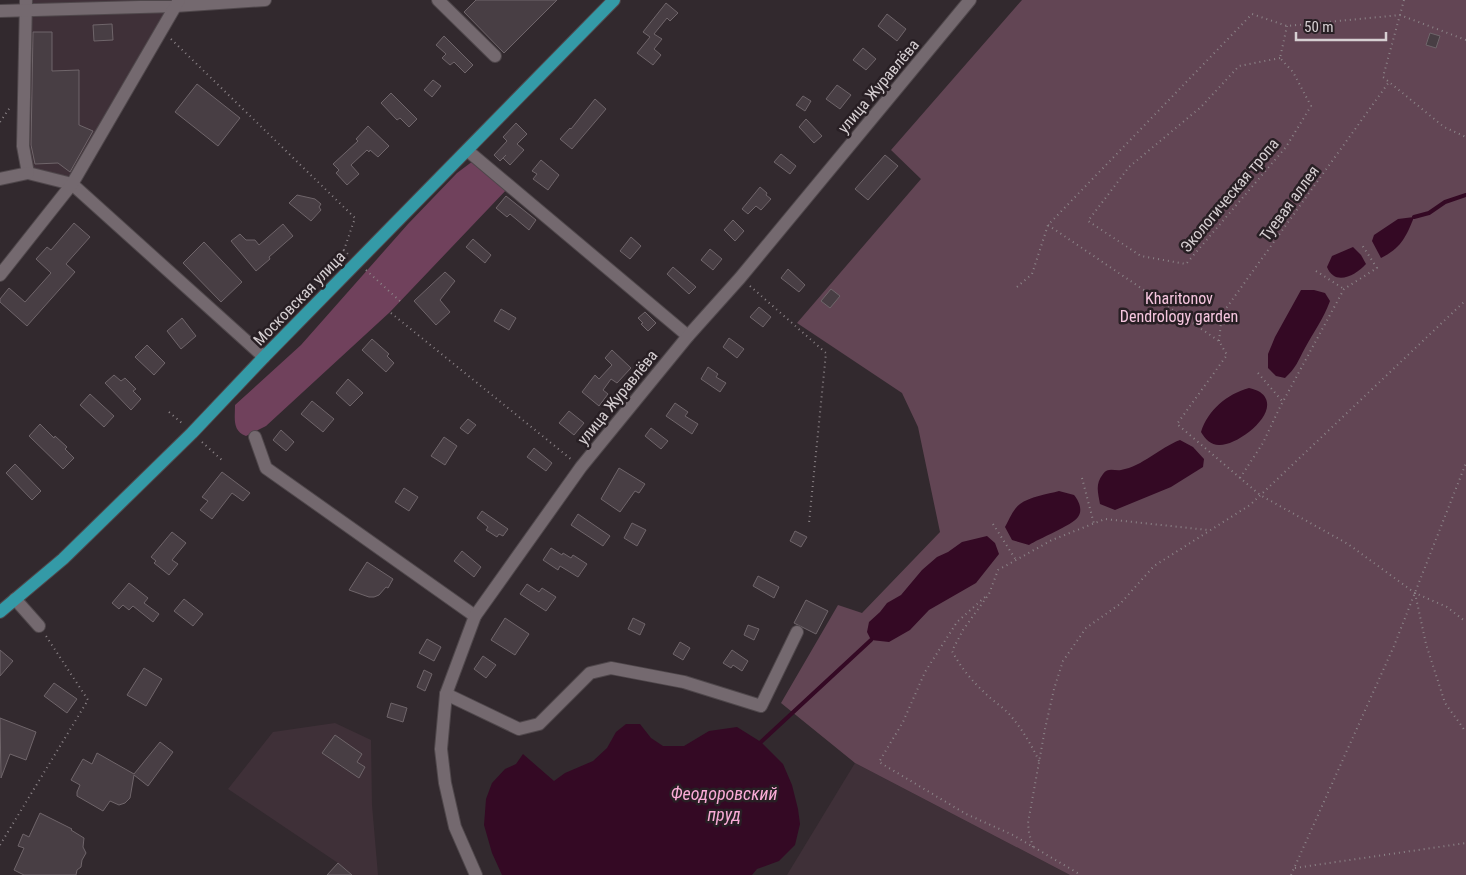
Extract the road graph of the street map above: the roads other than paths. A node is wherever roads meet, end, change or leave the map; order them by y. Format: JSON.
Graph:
{"nodes":[{"id":1,"x":266,"y":0,"type":"edge"},
{"id":2,"x":438,"y":0,"type":"edge"},
{"id":3,"x":614,"y":0,"type":"edge"},
{"id":4,"x":970,"y":0,"type":"edge"},
{"id":5,"x":177,"y":3,"type":"edge"},
{"id":6,"x":121,"y":4,"type":"edge"},
{"id":7,"x":26,"y":5,"type":"edge"},
{"id":8,"x":0,"y":11,"type":"edge"},
{"id":9,"x":496,"y":56,"type":"dead end"},
{"id":10,"x":468,"y":151,"type":"junction"},
{"id":11,"x":28,"y":173,"type":"junction"},
{"id":12,"x":0,"y":179,"type":"edge"},
{"id":13,"x":72,"y":184,"type":"junction"},
{"id":14,"x":0,"y":275,"type":"edge"},
{"id":15,"x":688,"y":336,"type":"junction"},
{"id":16,"x":264,"y":358,"type":"junction"},
{"id":17,"x":255,"y":437,"type":"dead end"},
{"id":18,"x":15,"y":599,"type":"junction"},
{"id":19,"x":0,"y":612,"type":"edge"},
{"id":20,"x":475,"y":616,"type":"junction"},
{"id":21,"x":39,"y":626,"type":"road end"},
{"id":22,"x":797,"y":632,"type":"dead end"},
{"id":23,"x":446,"y":694,"type":"junction"},
{"id":24,"x":476,"y":875,"type":"edge"}],
"edges":[{"from":1,"to":5,"type":"street"},
{"from":2,"to":9,"type":"street"},
{"from":3,"to":10,"type":"main road","name":"Московская улица"},
{"from":4,"to":15,"type":"street","name":"улица Журавлёва"},
{"from":5,"to":6,"type":"street"},
{"from":5,"to":13,"type":"street"},
{"from":6,"to":7,"type":"street"},
{"from":7,"to":8,"type":"street"},
{"from":7,"to":11,"type":"street"},
{"from":10,"to":15,"type":"street"},
{"from":10,"to":16,"type":"main road","name":"Московская улица"},
{"from":11,"to":12,"type":"street"},
{"from":11,"to":13,"type":"street"},
{"from":13,"to":14,"type":"street"},
{"from":13,"to":16,"type":"street"},
{"from":15,"to":20,"type":"street","name":"улица Журавлёва"},
{"from":16,"to":18,"type":"main road","name":"Московская улица"},
{"from":17,"to":20,"type":"street"},
{"from":18,"to":19,"type":"main road","name":"Московская улица"},
{"from":18,"to":21,"type":"street"},
{"from":20,"to":23,"type":"street","name":"улица Журавлёва"},
{"from":22,"to":23,"type":"street"},
{"from":23,"to":24,"type":"street","name":"улица Журавлёва"}]}
